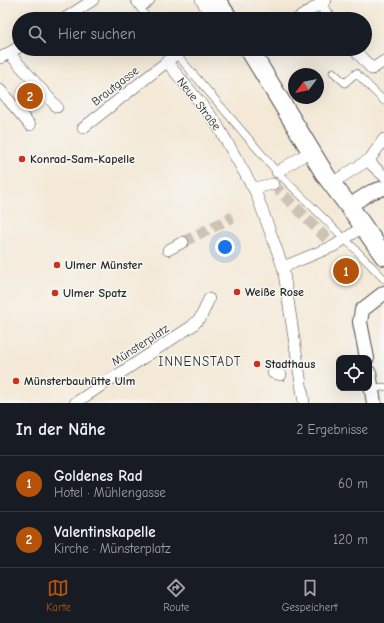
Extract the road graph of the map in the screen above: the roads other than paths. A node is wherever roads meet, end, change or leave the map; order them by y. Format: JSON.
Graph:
{"nodes":[{"id":1,"x":93,"y":0,"type":"edge"},
{"id":2,"x":134,"y":0,"type":"edge"},
{"id":3,"x":141,"y":0,"type":"edge"},
{"id":4,"x":149,"y":0,"type":"edge"},
{"id":5,"x":201,"y":0,"type":"edge"},
{"id":6,"x":216,"y":0,"type":"edge"},
{"id":7,"x":323,"y":2,"type":"edge"},
{"id":8,"x":75,"y":12,"type":"edge"},
{"id":9,"x":143,"y":12,"type":"edge"},
{"id":10,"x":209,"y":12,"type":"edge"},
{"id":11,"x":224,"y":12,"type":"edge"},
{"id":12,"x":308,"y":12,"type":"edge"},
{"id":13,"x":328,"y":12,"type":"edge"},
{"id":14,"x":4,"y":56,"type":"edge"},
{"id":15,"x":173,"y":56,"type":"edge"},
{"id":16,"x":182,"y":56,"type":"edge"},
{"id":17,"x":254,"y":56,"type":"edge"},
{"id":18,"x":360,"y":56,"type":"edge"},
{"id":19,"x":384,"y":61,"type":"edge"},
{"id":20,"x":167,"y":62,"type":"junction"},
{"id":21,"x":333,"y":72,"type":"dead end"},
{"id":22,"x":0,"y":90,"type":"edge"},
{"id":23,"x":384,"y":101,"type":"edge"},
{"id":24,"x":57,"y":107,"type":"dead end"},
{"id":25,"x":30,"y":125,"type":"dead end"},
{"id":26,"x":83,"y":128,"type":"dead end"},
{"id":27,"x":384,"y":139,"type":"edge"},
{"id":28,"x":312,"y":151,"type":"junction"},
{"id":29,"x":370,"y":159,"type":"junction"},
{"id":30,"x":278,"y":172,"type":"junction"},
{"id":31,"x":384,"y":176,"type":"edge"},
{"id":32,"x":332,"y":183,"type":"junction"},
{"id":33,"x":273,"y":184,"type":"dead end"},
{"id":34,"x":254,"y":188,"type":"junction"},
{"id":35,"x":384,"y":188,"type":"edge"},
{"id":36,"x":349,"y":206,"type":"junction"},
{"id":37,"x":364,"y":226,"type":"junction"},
{"id":38,"x":346,"y":239,"type":"junction"},
{"id":39,"x":183,"y":242,"type":"tunnel mouth"},
{"id":40,"x":168,"y":250,"type":"dead end"},
{"id":41,"x":384,"y":256,"type":"edge"},
{"id":42,"x":282,"y":263,"type":"junction"},
{"id":43,"x":384,"y":279,"type":"edge"},
{"id":44,"x":384,"y":294,"type":"edge"},
{"id":45,"x":208,"y":299,"type":"dead end"},
{"id":46,"x":366,"y":355,"type":"edge"},
{"id":47,"x":372,"y":378,"type":"edge"},
{"id":48,"x":378,"y":387,"type":"edge"},
{"id":49,"x":75,"y":403,"type":"edge"},
{"id":50,"x":304,"y":403,"type":"edge"},
{"id":51,"x":374,"y":403,"type":"edge"}],
"edges":[{"from":1,"to":8,"type":"street"},
{"from":2,"to":9,"type":"lane"},
{"from":3,"to":4,"type":"street"},
{"from":5,"to":10,"type":"street"},
{"from":6,"to":11,"type":"street"},
{"from":7,"to":12,"type":"street"},
{"from":7,"to":13,"type":"street"},
{"from":14,"to":24,"type":"street"},
{"from":15,"to":20,"type":"street","name":"Brautgasse"},
{"from":16,"to":30,"type":"lane"},
{"from":17,"to":28,"type":"street"},
{"from":18,"to":19,"type":"street"},
{"from":20,"to":26,"type":"street","name":"Brautgasse"},
{"from":20,"to":34,"type":"street","name":"Neue Straße"},
{"from":21,"to":23,"type":"lane"},
{"from":22,"to":25,"type":"street"},
{"from":27,"to":29,"type":"street"},
{"from":28,"to":30,"type":"street"},
{"from":28,"to":32,"type":"street"},
{"from":29,"to":31,"type":"street"},
{"from":29,"to":32,"type":"street"},
{"from":30,"to":38,"type":"lane"},
{"from":32,"to":36,"type":"street"},
{"from":33,"to":34,"type":"street"},
{"from":34,"to":42,"type":"street","name":"Neue Straße"},
{"from":35,"to":36,"type":"street"},
{"from":36,"to":37,"type":"street"},
{"from":37,"to":38,"type":"street"},
{"from":37,"to":41,"type":"street"},
{"from":38,"to":42,"type":"street"},
{"from":38,"to":43,"type":"lane"},
{"from":39,"to":40,"type":"street"},
{"from":42,"to":50,"type":"street"},
{"from":44,"to":46,"type":"street"},
{"from":45,"to":49,"type":"street","name":"Münsterplatz"},
{"from":47,"to":48,"type":"street"},
{"from":48,"to":51,"type":"street"}]}
